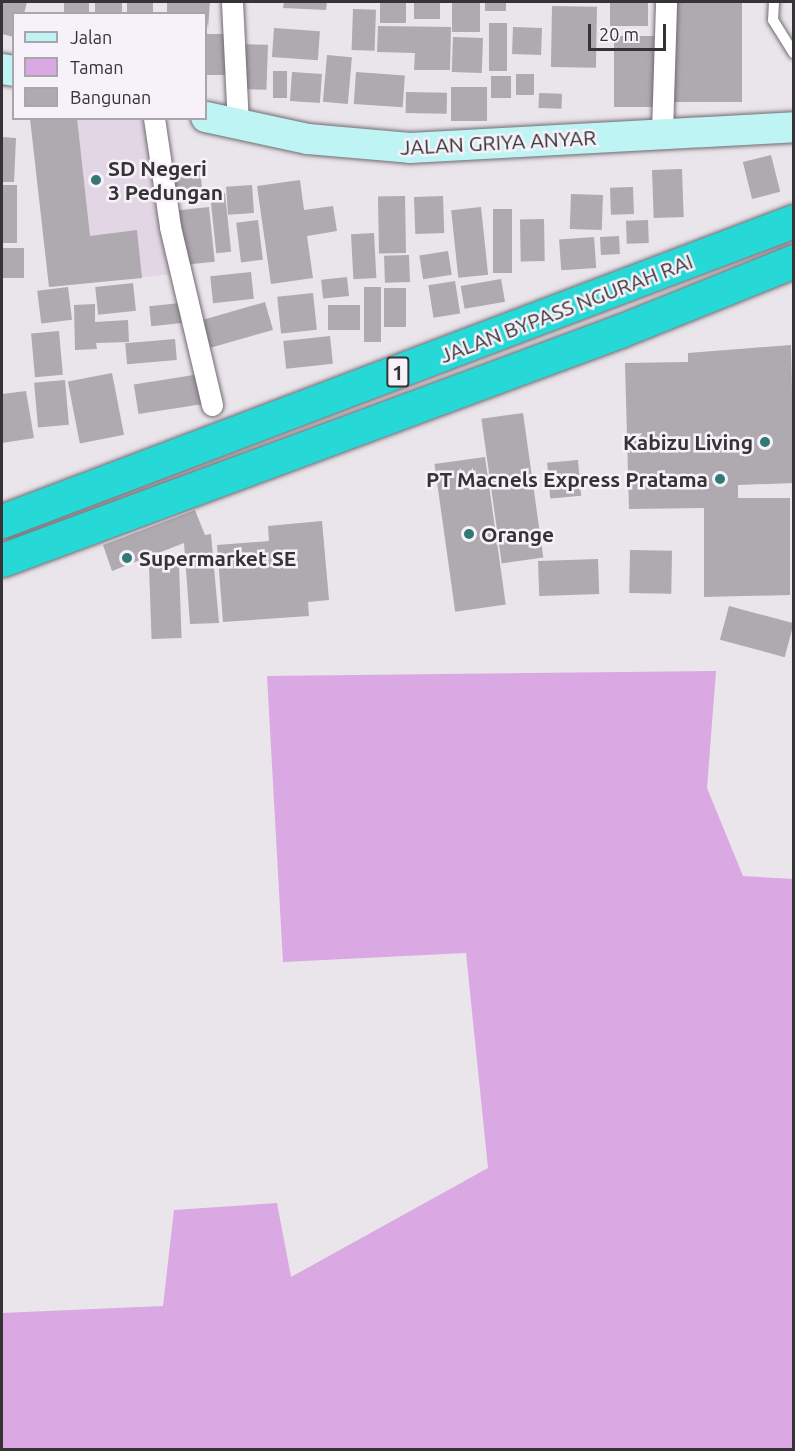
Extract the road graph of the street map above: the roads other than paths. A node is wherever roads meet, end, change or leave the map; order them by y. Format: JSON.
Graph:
{"nodes":[{"id":1,"x":232,"y":2,"type":"edge"},
{"id":2,"x":666,"y":2,"type":"edge"},
{"id":3,"x":774,"y":2,"type":"edge"},
{"id":4,"x":794,"y":53,"type":"edge"},
{"id":5,"x":207,"y":117,"type":"edge"},
{"id":6,"x":154,"y":120,"type":"edge"},
{"id":7,"x":238,"y":126,"type":"junction"},
{"id":8,"x":794,"y":127,"type":"edge"},
{"id":9,"x":662,"y":132,"type":"junction"},
{"id":10,"x":794,"y":221,"type":"edge"},
{"id":11,"x":794,"y":261,"type":"edge"},
{"id":12,"x":606,"y":294,"type":"junction"},
{"id":13,"x":620,"y":331,"type":"junction"},
{"id":14,"x":212,"y":405,"type":"dead end"},
{"id":15,"x":2,"y":520,"type":"edge"},
{"id":16,"x":2,"y":560,"type":"edge"}],
"edges":[{"from":1,"to":7,"type":"street"},
{"from":2,"to":9,"type":"street"},
{"from":3,"to":4,"type":"lane"},
{"from":5,"to":7,"type":"street","name":"JALAN GRIYA ANYAR"},
{"from":6,"to":14,"type":"street"},
{"from":7,"to":9,"type":"street","name":"JALAN GRIYA ANYAR"},
{"from":8,"to":9,"type":"street","name":"JALAN GRIYA ANYAR"},
{"from":10,"to":12,"type":"highway","name":"JALAN BYPASS NGURAH RAI","number":"1"},
{"from":11,"to":13,"type":"highway","name":"JALAN BYPASS NGURAH RAI","number":"1"},
{"from":12,"to":13,"type":"highway"},
{"from":12,"to":15,"type":"highway","name":"JALAN BYPASS NGURAH RAI","number":"1"},
{"from":13,"to":16,"type":"highway","name":"JALAN BYPASS NGURAH RAI","number":"1"}]}
